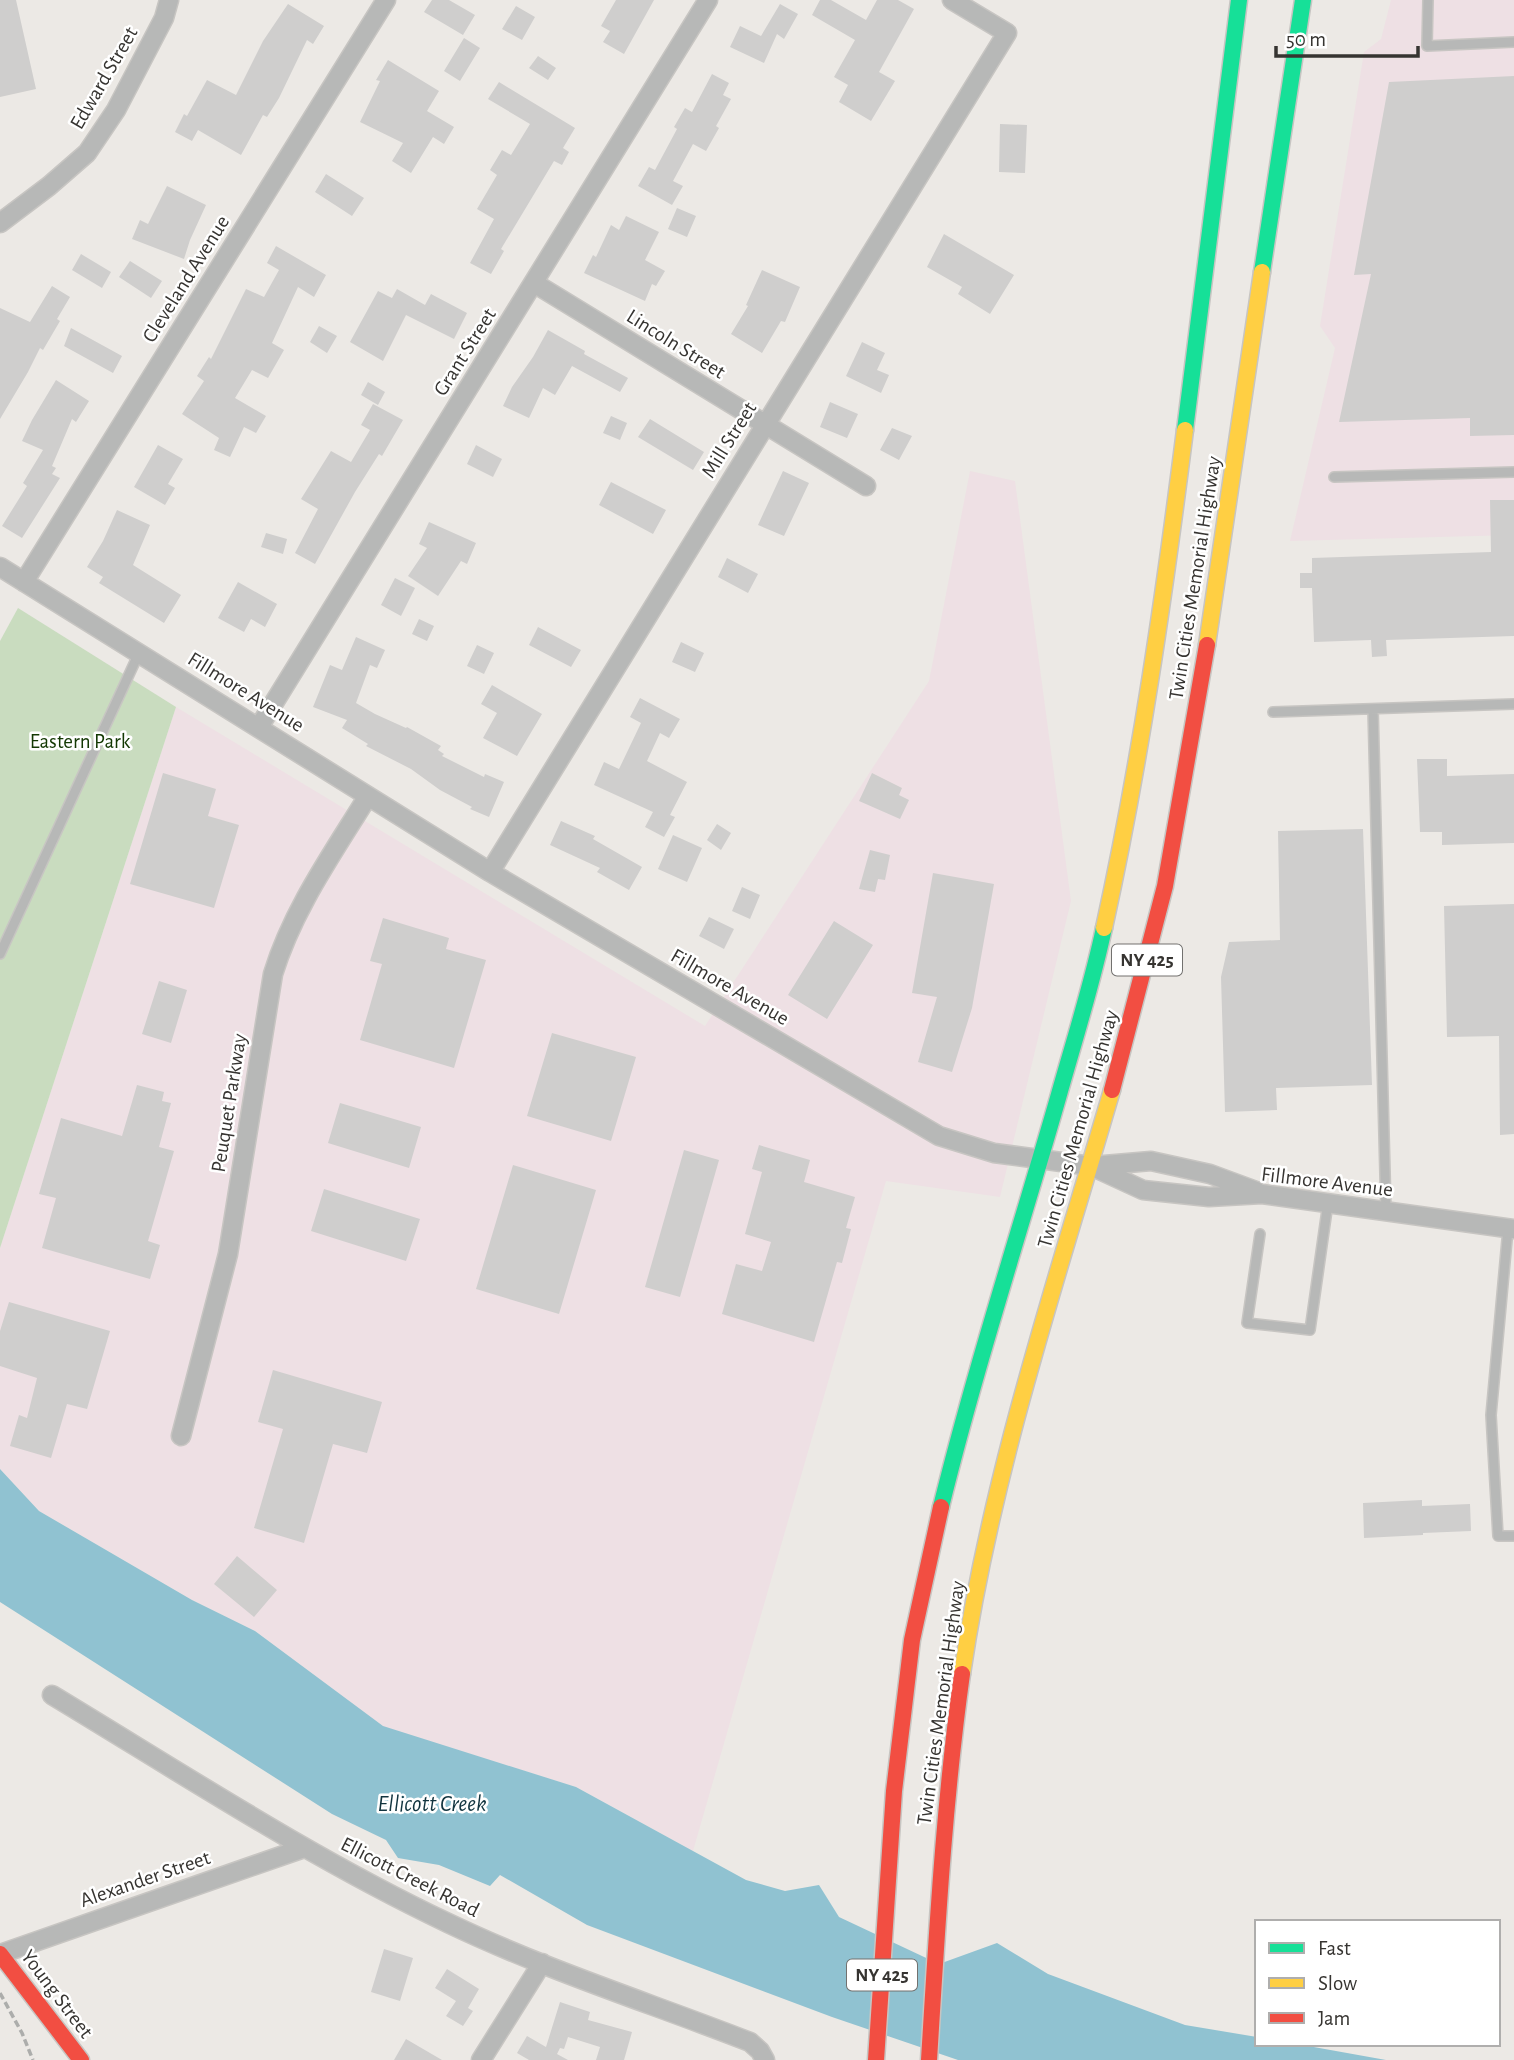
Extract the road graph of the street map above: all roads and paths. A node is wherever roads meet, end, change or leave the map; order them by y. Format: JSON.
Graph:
{"nodes":[{"id":1,"x":169,"y":0,"type":"edge"},
{"id":2,"x":386,"y":0,"type":"edge"},
{"id":3,"x":708,"y":0,"type":"edge"},
{"id":4,"x":952,"y":0,"type":"edge"},
{"id":5,"x":1239,"y":0,"type":"edge"},
{"id":6,"x":1303,"y":0,"type":"edge"},
{"id":7,"x":1428,"y":0,"type":"edge"},
{"id":8,"x":1514,"y":42,"type":"edge"},
{"id":9,"x":0,"y":223,"type":"edge"},
{"id":10,"x":534,"y":283,"type":"junction"},
{"id":11,"x":765,"y":425,"type":"junction"},
{"id":12,"x":1514,"y":472,"type":"edge"},
{"id":13,"x":1334,"y":477,"type":"dead end"},
{"id":14,"x":866,"y":486,"type":"dead end"},
{"id":15,"x":0,"y":567,"type":"edge"},
{"id":16,"x":24,"y":582,"type":"junction"},
{"id":17,"x":139,"y":653,"type":"junction"},
{"id":18,"x":1514,"y":704,"type":"edge"},
{"id":19,"x":1373,"y":709,"type":"junction"},
{"id":20,"x":1272,"y":712,"type":"dead end"},
{"id":21,"x":259,"y":727,"type":"junction"},
{"id":22,"x":368,"y":796,"type":"junction"},
{"id":23,"x":490,"y":872,"type":"junction"},
{"id":24,"x":0,"y":954,"type":"edge"},
{"id":25,"x":1039,"y":1159,"type":"junction"},
{"id":26,"x":1091,"y":1166,"type":"junction"},
{"id":27,"x":1262,"y":1194,"type":"junction"},
{"id":28,"x":1328,"y":1203,"type":"junction"},
{"id":29,"x":1386,"y":1212,"type":"junction"},
{"id":30,"x":1511,"y":1229,"type":"edge"},
{"id":31,"x":1260,"y":1234,"type":"dead end"},
{"id":32,"x":181,"y":1436,"type":"dead end"},
{"id":33,"x":1514,"y":1536,"type":"edge"},
{"id":34,"x":52,"y":1695,"type":"dead end"},
{"id":35,"x":304,"y":1848,"type":"junction"},
{"id":36,"x":0,"y":1954,"type":"edge"},
{"id":37,"x":542,"y":1963,"type":"junction"},
{"id":38,"x":0,"y":1993,"type":"edge"},
{"id":39,"x":78,"y":2059,"type":"edge"},
{"id":40,"x":33,"y":2060,"type":"edge"},
{"id":41,"x":481,"y":2060,"type":"edge"},
{"id":42,"x":765,"y":2060,"type":"edge"},
{"id":43,"x":876,"y":2060,"type":"edge"},
{"id":44,"x":929,"y":2060,"type":"edge"}],
"edges":[{"from":1,"to":9,"type":"street","name":"Edward Street"},
{"from":2,"to":16,"type":"street","name":"Cleveland Avenue"},
{"from":3,"to":10,"type":"street","name":"Grant Street"},
{"from":4,"to":11,"type":"street","name":"Mill Street"},
{"from":5,"to":25,"type":"main road","name":"Twin Cities Memorial Highway","number":"NY 425"},
{"from":6,"to":26,"type":"main road","name":"Twin Cities Memorial Highway","number":"NY 425"},
{"from":7,"to":8,"type":"lane"},
{"from":10,"to":11,"type":"street","name":"Lincoln Street"},
{"from":10,"to":21,"type":"street","name":"Grant Street"},
{"from":11,"to":14,"type":"street","name":"Lincoln Street"},
{"from":11,"to":23,"type":"street","name":"Mill Street"},
{"from":12,"to":13,"type":"lane"},
{"from":15,"to":16,"type":"street","name":"Fillmore Avenue"},
{"from":16,"to":17,"type":"street","name":"Fillmore Avenue"},
{"from":17,"to":21,"type":"street","name":"Fillmore Avenue"},
{"from":17,"to":24,"type":"lane"},
{"from":18,"to":19,"type":"lane"},
{"from":19,"to":20,"type":"lane"},
{"from":19,"to":29,"type":"lane"},
{"from":21,"to":22,"type":"street","name":"Fillmore Avenue"},
{"from":22,"to":23,"type":"street","name":"Fillmore Avenue"},
{"from":22,"to":32,"type":"street","name":"Peuquet Parkway"},
{"from":23,"to":25,"type":"street","name":"Fillmore Avenue"},
{"from":25,"to":26,"type":"street","name":"Fillmore Avenue"},
{"from":25,"to":43,"type":"main road","name":"Twin Cities Memorial Highway","number":"NY 425"},
{"from":26,"to":27,"type":"street"},
{"from":26,"to":27,"type":"street","name":"Fillmore Avenue"},
{"from":26,"to":44,"type":"main road","name":"Twin Cities Memorial Highway","number":"NY 425"},
{"from":27,"to":28,"type":"street","name":"Fillmore Avenue"},
{"from":28,"to":29,"type":"street","name":"Fillmore Avenue"},
{"from":28,"to":31,"type":"lane"},
{"from":29,"to":30,"type":"street","name":"Fillmore Avenue"},
{"from":30,"to":33,"type":"lane"},
{"from":34,"to":35,"type":"street","name":"Ellicott Creek Road"},
{"from":35,"to":36,"type":"street","name":"Alexander Street"},
{"from":35,"to":37,"type":"street","name":"Ellicott Creek Road"},
{"from":36,"to":39,"type":"main road","name":"Young Street"},
{"from":37,"to":41,"type":"street"},
{"from":37,"to":42,"type":"street","name":"Ellicott Creek Road"},
{"from":38,"to":40,"type":"path"}]}
